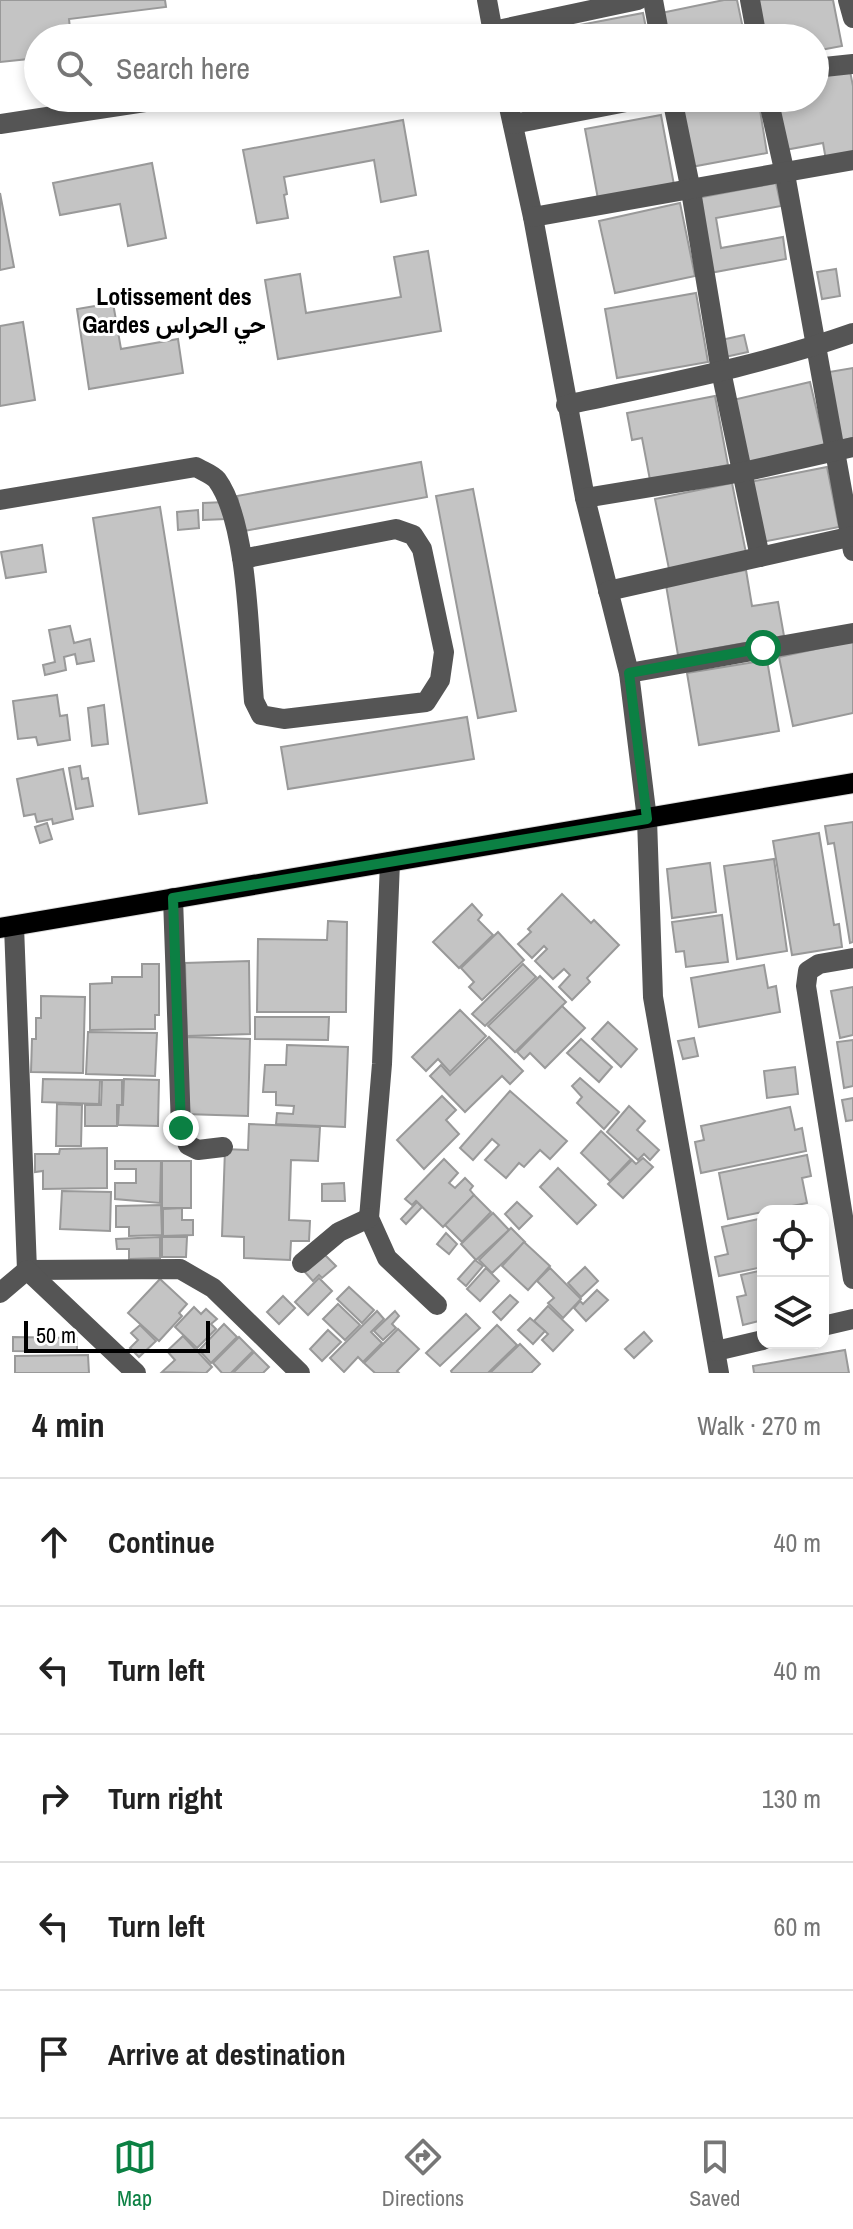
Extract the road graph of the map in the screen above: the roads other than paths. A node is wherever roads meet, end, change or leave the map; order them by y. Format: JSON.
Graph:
{"nodes":[{"id":1,"x":487,"y":0,"type":"edge"},
{"id":2,"x":638,"y":0,"type":"edge"},
{"id":3,"x":653,"y":0,"type":"edge"},
{"id":4,"x":750,"y":0,"type":"edge"},
{"id":5,"x":848,"y":0,"type":"edge"},
{"id":6,"x":853,"y":18,"type":"edge"},
{"id":7,"x":492,"y":24,"type":"edge"},
{"id":8,"x":536,"y":24,"type":"edge"},
{"id":9,"x":657,"y":24,"type":"edge"},
{"id":10,"x":754,"y":24,"type":"edge"},
{"id":11,"x":853,"y":64,"type":"edge"},
{"id":12,"x":829,"y":67,"type":"edge"},
{"id":13,"x":79,"y":112,"type":"edge"},
{"id":14,"x":510,"y":112,"type":"edge"},
{"id":15,"x":575,"y":112,"type":"edge"},
{"id":16,"x":675,"y":112,"type":"edge"},
{"id":17,"x":771,"y":112,"type":"edge"},
{"id":18,"x":0,"y":124,"type":"edge"},
{"id":19,"x":513,"y":124,"type":"junction"},
{"id":20,"x":853,"y":160,"type":"edge"},
{"id":21,"x":785,"y":174,"type":"junction"},
{"id":22,"x":691,"y":191,"type":"junction"},
{"id":23,"x":533,"y":217,"type":"junction"},
{"id":24,"x":853,"y":333,"type":"edge"},
{"id":25,"x":815,"y":347,"type":"junction"},
{"id":26,"x":721,"y":371,"type":"junction"},
{"id":27,"x":566,"y":405,"type":"junction"},
{"id":28,"x":844,"y":449,"type":"edge"},
{"id":29,"x":743,"y":472,"type":"junction"},
{"id":30,"x":585,"y":498,"type":"junction"},
{"id":31,"x":0,"y":500,"type":"edge"},
{"id":32,"x":852,"y":541,"type":"edge"},
{"id":33,"x":760,"y":557,"type":"junction"},
{"id":34,"x":242,"y":559,"type":"junction"},
{"id":35,"x":608,"y":591,"type":"junction"},
{"id":36,"x":853,"y":633,"type":"edge"},
{"id":37,"x":629,"y":673,"type":"junction"},
{"id":38,"x":853,"y":783,"type":"edge"},
{"id":39,"x":647,"y":819,"type":"junction"},
{"id":40,"x":390,"y":862,"type":"junction"},
{"id":41,"x":173,"y":898,"type":"junction"},
{"id":42,"x":7,"y":927,"type":"edge"},
{"id":43,"x":853,"y":958,"type":"edge"},
{"id":44,"x":223,"y":1147,"type":"dead end"},
{"id":45,"x":369,"y":1218,"type":"junction"},
{"id":46,"x":302,"y":1263,"type":"dead end"},
{"id":47,"x":27,"y":1270,"type":"junction"},
{"id":48,"x":853,"y":1279,"type":"edge"},
{"id":49,"x":0,"y":1293,"type":"edge"},
{"id":50,"x":437,"y":1305,"type":"dead end"},
{"id":51,"x":853,"y":1319,"type":"edge"},
{"id":52,"x":829,"y":1325,"type":"edge"},
{"id":53,"x":757,"y":1341,"type":"edge"},
{"id":54,"x":716,"y":1351,"type":"junction"},
{"id":55,"x":136,"y":1373,"type":"edge"},
{"id":56,"x":300,"y":1373,"type":"edge"},
{"id":57,"x":719,"y":1373,"type":"edge"}],
"edges":[{"from":1,"to":7,"type":"street"},
{"from":2,"to":8,"type":"street"},
{"from":3,"to":9,"type":"street"},
{"from":4,"to":10,"type":"street"},
{"from":5,"to":6,"type":"street"},
{"from":11,"to":12,"type":"street"},
{"from":13,"to":18,"type":"street"},
{"from":14,"to":19,"type":"street"},
{"from":15,"to":19,"type":"street"},
{"from":16,"to":22,"type":"street"},
{"from":17,"to":21,"type":"street"},
{"from":19,"to":23,"type":"street"},
{"from":20,"to":21,"type":"street"},
{"from":21,"to":22,"type":"street"},
{"from":21,"to":25,"type":"street"},
{"from":22,"to":23,"type":"street"},
{"from":22,"to":26,"type":"street"},
{"from":23,"to":27,"type":"street"},
{"from":24,"to":25,"type":"street"},
{"from":25,"to":26,"type":"street"},
{"from":25,"to":28,"type":"street"},
{"from":26,"to":27,"type":"street"},
{"from":26,"to":29,"type":"street"},
{"from":27,"to":30,"type":"street"},
{"from":28,"to":29,"type":"street"},
{"from":28,"to":32,"type":"street"},
{"from":29,"to":30,"type":"street"},
{"from":29,"to":33,"type":"street"},
{"from":30,"to":35,"type":"street"},
{"from":31,"to":34,"type":"street"},
{"from":32,"to":33,"type":"street"},
{"from":33,"to":35,"type":"street"},
{"from":34,"to":34,"type":"street"},
{"from":35,"to":37,"type":"street"},
{"from":36,"to":37,"type":"street"},
{"from":37,"to":39,"type":"street"},
{"from":38,"to":39,"type":"main road"},
{"from":39,"to":40,"type":"main road"},
{"from":39,"to":54,"type":"street"},
{"from":40,"to":41,"type":"main road"},
{"from":40,"to":45,"type":"street"},
{"from":41,"to":42,"type":"main road"},
{"from":41,"to":44,"type":"street"},
{"from":42,"to":47,"type":"street"},
{"from":43,"to":48,"type":"street"},
{"from":45,"to":46,"type":"street"},
{"from":45,"to":50,"type":"street"},
{"from":47,"to":49,"type":"street"},
{"from":47,"to":55,"type":"street"},
{"from":47,"to":56,"type":"street"},
{"from":51,"to":52,"type":"street"},
{"from":53,"to":54,"type":"street"},
{"from":54,"to":57,"type":"street"}]}
